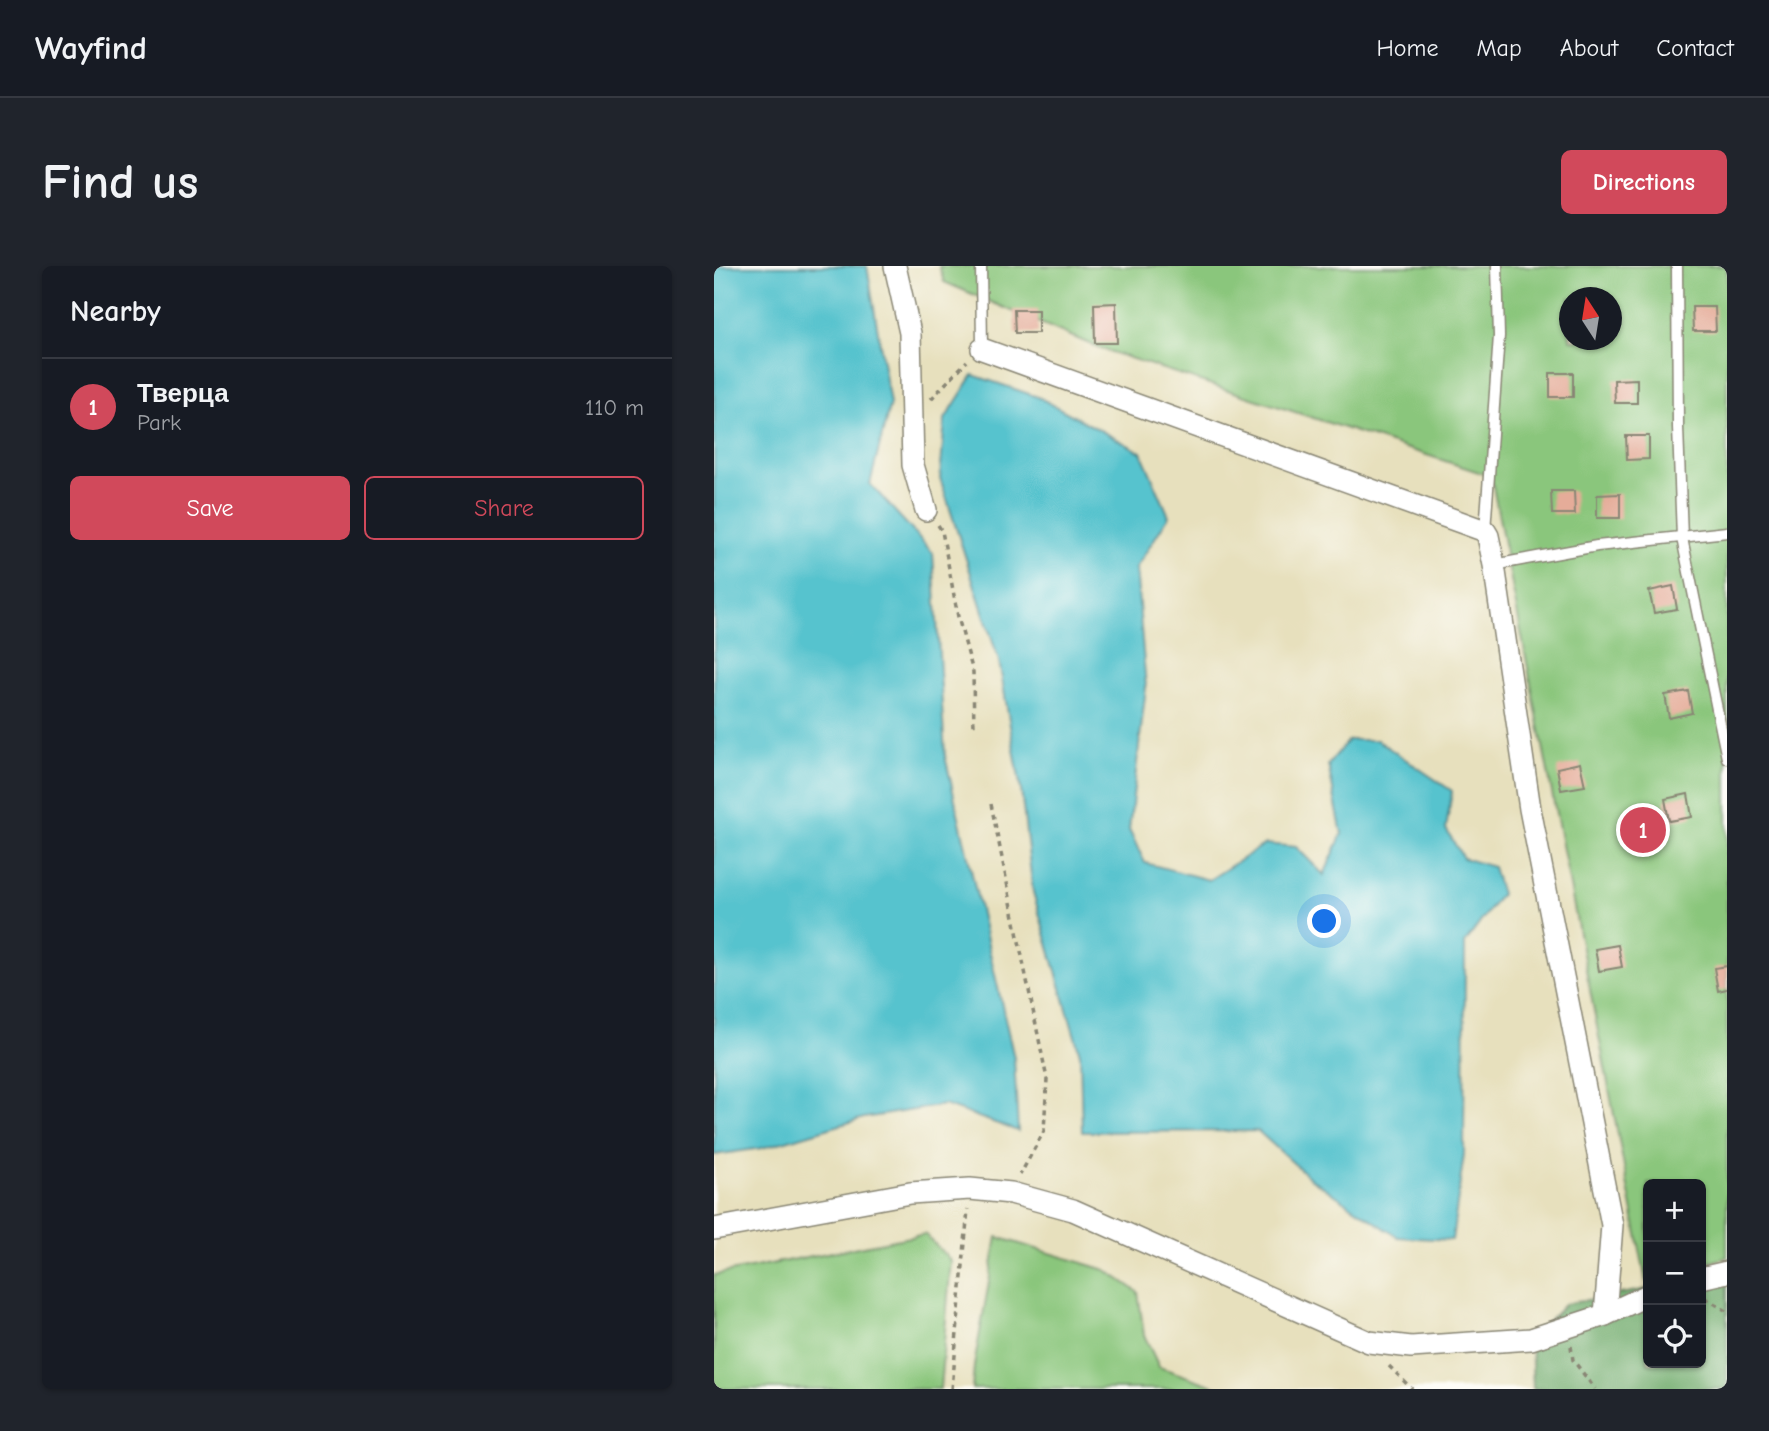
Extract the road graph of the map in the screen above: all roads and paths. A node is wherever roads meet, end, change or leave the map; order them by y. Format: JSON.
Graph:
{"nodes":[{"id":1,"x":895,"y":266,"type":"edge"},
{"id":2,"x":981,"y":266,"type":"edge"},
{"id":3,"x":1497,"y":266,"type":"edge"},
{"id":4,"x":1677,"y":266,"type":"edge"},
{"id":5,"x":982,"y":349,"type":"junction"},
{"id":6,"x":929,"y":401,"type":"dead end"},
{"id":7,"x":926,"y":510,"type":"joint"},
{"id":8,"x":1485,"y":531,"type":"junction"},
{"id":9,"x":1727,"y":532,"type":"edge"},
{"id":10,"x":1682,"y":538,"type":"junction"},
{"id":11,"x":1494,"y":565,"type":"junction"},
{"id":12,"x":974,"y":730,"type":"dead end"},
{"id":13,"x":1727,"y":758,"type":"edge"},
{"id":14,"x":990,"y":804,"type":"dead end"},
{"id":15,"x":970,"y":1189,"type":"junction"},
{"id":16,"x":1011,"y":1193,"type":"junction"},
{"id":17,"x":714,"y":1229,"type":"edge"},
{"id":18,"x":1727,"y":1272,"type":"edge"},
{"id":19,"x":1706,"y":1278,"type":"edge"},
{"id":20,"x":1643,"y":1297,"type":"edge"},
{"id":21,"x":1706,"y":1299,"type":"edge"},
{"id":22,"x":1727,"y":1311,"type":"edge"},
{"id":23,"x":1605,"y":1315,"type":"junction"},
{"id":24,"x":1569,"y":1327,"type":"junction"},
{"id":25,"x":952,"y":1389,"type":"edge"},
{"id":26,"x":1595,"y":1389,"type":"edge"}],
"edges":[{"from":1,"to":7,"type":"street"},
{"from":2,"to":5,"type":"lane"},
{"from":3,"to":8,"type":"lane"},
{"from":4,"to":10,"type":"lane"},
{"from":5,"to":6,"type":"path"},
{"from":5,"to":8,"type":"street"},
{"from":7,"to":12,"type":"path"},
{"from":8,"to":11,"type":"street"},
{"from":9,"to":10,"type":"lane"},
{"from":10,"to":11,"type":"lane"},
{"from":10,"to":13,"type":"lane"},
{"from":11,"to":23,"type":"street"},
{"from":14,"to":16,"type":"path"},
{"from":15,"to":16,"type":"street"},
{"from":15,"to":17,"type":"street"},
{"from":15,"to":25,"type":"path"},
{"from":16,"to":24,"type":"street"},
{"from":18,"to":19,"type":"street"},
{"from":20,"to":23,"type":"street"},
{"from":21,"to":22,"type":"path"},
{"from":23,"to":24,"type":"street"},
{"from":24,"to":26,"type":"path"}]}
